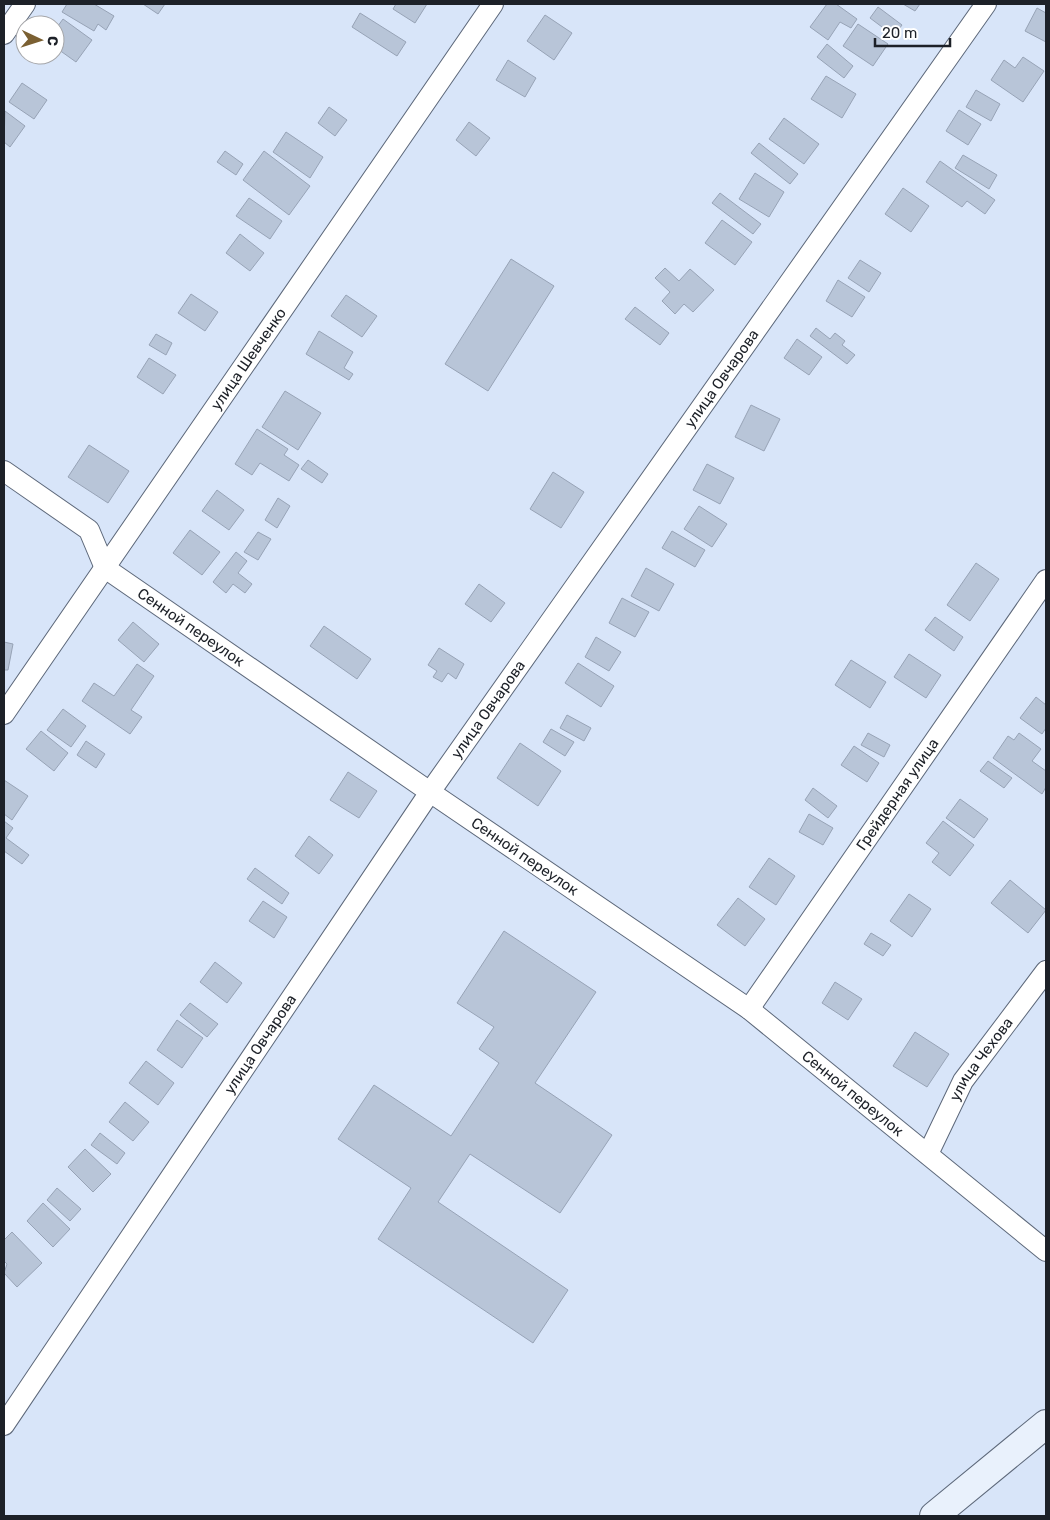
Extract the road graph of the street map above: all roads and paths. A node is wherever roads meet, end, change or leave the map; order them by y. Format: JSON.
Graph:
{"nodes":[{"id":1,"x":25,"y":4,"type":"edge"},
{"id":2,"x":493,"y":4,"type":"edge"},
{"id":3,"x":986,"y":4,"type":"edge"},
{"id":4,"x":4,"y":34,"type":"edge"},
{"id":5,"x":4,"y":471,"type":"edge"},
{"id":6,"x":105,"y":568,"type":"junction"},
{"id":7,"x":1046,"y":580,"type":"edge"},
{"id":8,"x":4,"y":714,"type":"edge"},
{"id":9,"x":430,"y":792,"type":"junction"},
{"id":10,"x":1046,"y":971,"type":"edge"},
{"id":11,"x":749,"y":1009,"type":"junction"},
{"id":12,"x":928,"y":1154,"type":"junction"},
{"id":13,"x":1046,"y":1251,"type":"edge"},
{"id":14,"x":1046,"y":1424,"type":"edge"},
{"id":15,"x":4,"y":1425,"type":"edge"},
{"id":16,"x":934,"y":1516,"type":"edge"}],
"edges":[{"from":1,"to":4,"type":"street"},
{"from":2,"to":6,"type":"street","name":"улица Шевченко"},
{"from":3,"to":9,"type":"street","name":"улица Овчарова"},
{"from":5,"to":6,"type":"street"},
{"from":6,"to":8,"type":"street","name":"улица Шевченко"},
{"from":6,"to":9,"type":"street","name":"Сенной переулок"},
{"from":7,"to":11,"type":"street","name":"Грейдерная улица"},
{"from":9,"to":11,"type":"street","name":"Сенной переулок"},
{"from":9,"to":15,"type":"street","name":"улица Овчарова"},
{"from":10,"to":12,"type":"street","name":"улица Чехова"},
{"from":11,"to":12,"type":"street","name":"Сенной переулок"},
{"from":12,"to":13,"type":"street","name":"Сенной переулок"},
{"from":14,"to":16,"type":"street"}]}
